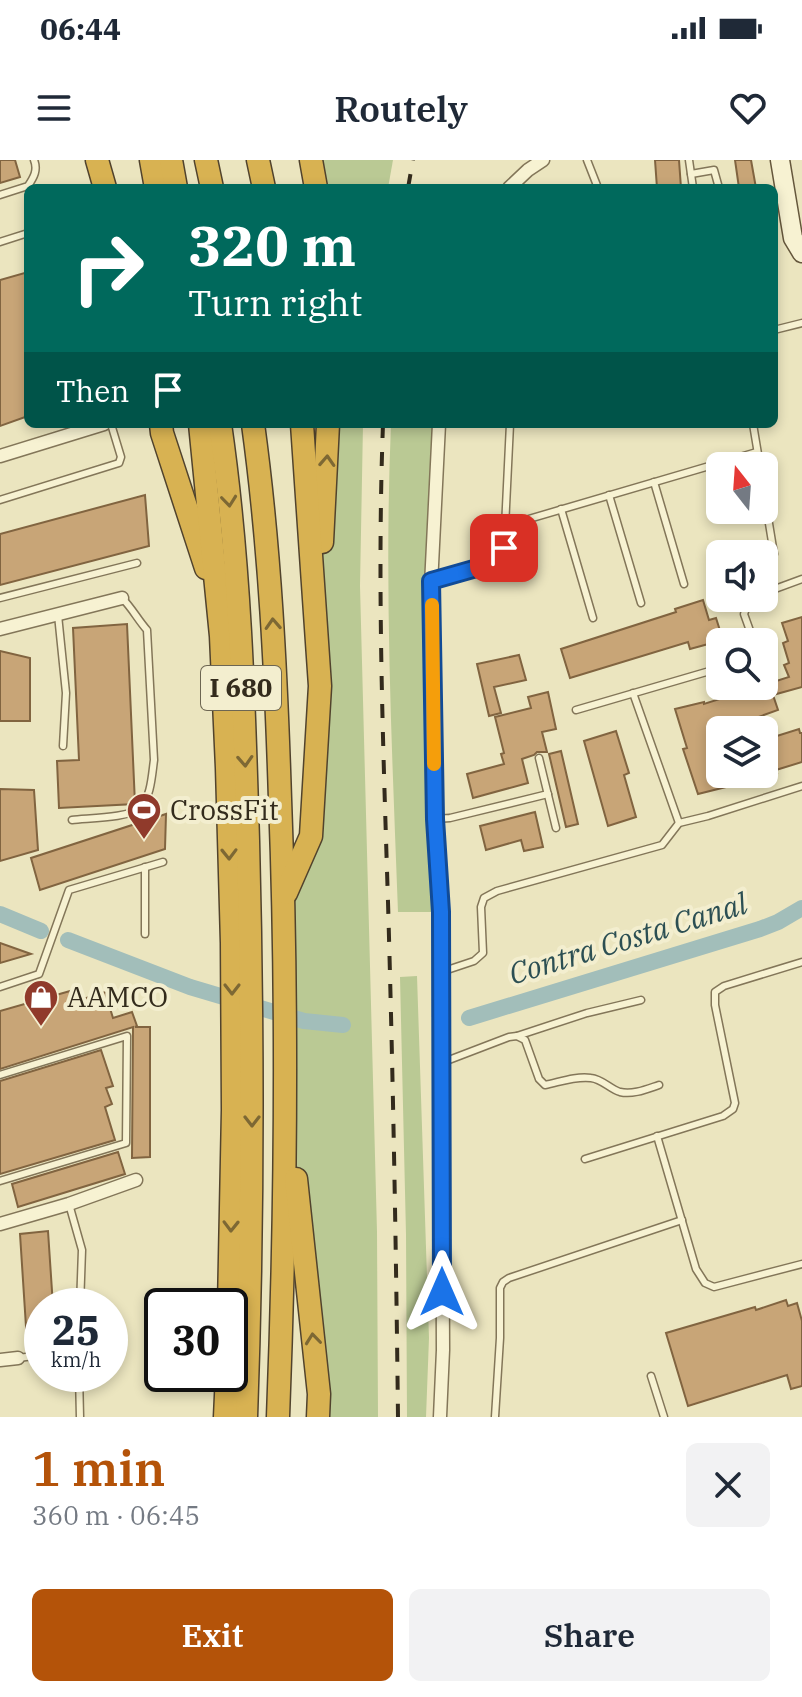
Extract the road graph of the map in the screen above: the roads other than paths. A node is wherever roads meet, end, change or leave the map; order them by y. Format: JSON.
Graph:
{"nodes":[{"id":1,"x":34,"y":160,"type":"edge"},
{"id":2,"x":97,"y":160,"type":"edge"},
{"id":3,"x":151,"y":160,"type":"edge"},
{"id":4,"x":171,"y":160,"type":"edge"},
{"id":5,"x":206,"y":160,"type":"edge"},
{"id":6,"x":258,"y":160,"type":"edge"},
{"id":7,"x":311,"y":160,"type":"edge"},
{"id":8,"x":543,"y":160,"type":"edge"},
{"id":9,"x":587,"y":160,"type":"edge"},
{"id":10,"x":689,"y":160,"type":"edge"},
{"id":11,"x":780,"y":160,"type":"edge"},
{"id":12,"x":691,"y":174,"type":"junction"},
{"id":13,"x":29,"y":184,"type":"edge"},
{"id":14,"x":104,"y":184,"type":"edge"},
{"id":15,"x":155,"y":184,"type":"edge"},
{"id":16,"x":175,"y":184,"type":"edge"},
{"id":17,"x":211,"y":184,"type":"edge"},
{"id":18,"x":263,"y":184,"type":"edge"},
{"id":19,"x":315,"y":184,"type":"edge"},
{"id":20,"x":513,"y":184,"type":"edge"},
{"id":21,"x":596,"y":184,"type":"edge"},
{"id":22,"x":692,"y":184,"type":"edge"},
{"id":23,"x":718,"y":184,"type":"edge"},
{"id":24,"x":24,"y":187,"type":"edge"},
{"id":25,"x":0,"y":195,"type":"edge"},
{"id":26,"x":24,"y":234,"type":"edge"},
{"id":27,"x":0,"y":242,"type":"edge"},
{"id":28,"x":802,"y":253,"type":"edge"},
{"id":29,"x":802,"y":323,"type":"edge"},
{"id":30,"x":778,"y":329,"type":"edge"},
{"id":31,"x":91,"y":428,"type":"edge"},
{"id":32,"x":112,"y":428,"type":"edge"},
{"id":33,"x":162,"y":428,"type":"edge"},
{"id":34,"x":200,"y":428,"type":"edge"},
{"id":35,"x":220,"y":428,"type":"edge"},
{"id":36,"x":253,"y":428,"type":"edge"},
{"id":37,"x":302,"y":428,"type":"edge"},
{"id":38,"x":328,"y":428,"type":"edge"},
{"id":39,"x":439,"y":428,"type":"edge"},
{"id":40,"x":510,"y":428,"type":"edge"},
{"id":41,"x":754,"y":428,"type":"edge"},
{"id":42,"x":757,"y":452,"type":"edge"},
{"id":43,"x":0,"y":456,"type":"edge"},
{"id":44,"x":706,"y":467,"type":"edge"},
{"id":45,"x":654,"y":482,"type":"junction"},
{"id":46,"x":609,"y":495,"type":"junction"},
{"id":47,"x":0,"y":500,"type":"edge"},
{"id":48,"x":561,"y":509,"type":"junction"},
{"id":49,"x":505,"y":526,"type":"junction"},
{"id":50,"x":137,"y":563,"type":"dead end"},
{"id":51,"x":802,"y":579,"type":"edge"},
{"id":52,"x":431,"y":581,"type":"junction"},
{"id":53,"x":684,"y":584,"type":"dead end"},
{"id":54,"x":778,"y":588,"type":"edge"},
{"id":55,"x":0,"y":598,"type":"edge"},
{"id":56,"x":122,"y":598,"type":"joint"},
{"id":57,"x":641,"y":603,"type":"dead end"},
{"id":58,"x":219,"y":608,"type":"junction"},
{"id":59,"x":58,"y":615,"type":"junction"},
{"id":60,"x":593,"y":618,"type":"dead end"},
{"id":61,"x":317,"y":623,"type":"junction"},
{"id":62,"x":0,"y":629,"type":"edge"},
{"id":63,"x":706,"y":672,"type":"edge"},
{"id":64,"x":633,"y":693,"type":"junction"},
{"id":65,"x":576,"y":710,"type":"dead end"},
{"id":66,"x":63,"y":746,"type":"dead end"},
{"id":67,"x":539,"y":758,"type":"dead end"},
{"id":68,"x":802,"y":786,"type":"edge"},
{"id":69,"x":548,"y":794,"type":"junction"},
{"id":70,"x":435,"y":819,"type":"junction"},
{"id":71,"x":72,"y":820,"type":"dead end"},
{"id":72,"x":679,"y":823,"type":"junction"},
{"id":73,"x":556,"y":828,"type":"dead end"},
{"id":74,"x":163,"y":862,"type":"dead end"},
{"id":75,"x":145,"y":867,"type":"junction"},
{"id":76,"x":284,"y":897,"type":"junction"},
{"id":77,"x":145,"y":934,"type":"dead end"},
{"id":78,"x":241,"y":948,"type":"junction"},
{"id":79,"x":802,"y":962,"type":"edge"},
{"id":80,"x":441,"y":972,"type":"junction"},
{"id":81,"x":0,"y":987,"type":"edge"},
{"id":82,"x":641,"y":1000,"type":"dead end"},
{"id":83,"x":517,"y":1036,"type":"junction"},
{"id":84,"x":242,"y":1040,"type":"junction"},
{"id":85,"x":441,"y":1063,"type":"junction"},
{"id":86,"x":285,"y":1066,"type":"junction"},
{"id":87,"x":0,"y":1075,"type":"edge"},
{"id":88,"x":659,"y":1085,"type":"dead end"},
{"id":89,"x":657,"y":1136,"type":"junction"},
{"id":90,"x":585,"y":1159,"type":"dead end"},
{"id":91,"x":136,"y":1180,"type":"dead end"},
{"id":92,"x":0,"y":1181,"type":"edge"},
{"id":93,"x":69,"y":1204,"type":"junction"},
{"id":94,"x":682,"y":1220,"type":"junction"},
{"id":95,"x":0,"y":1224,"type":"edge"},
{"id":96,"x":802,"y":1264,"type":"edge"},
{"id":97,"x":81,"y":1288,"type":"edge"},
{"id":98,"x":230,"y":1288,"type":"edge"},
{"id":99,"x":24,"y":1357,"type":"edge"},
{"id":100,"x":18,"y":1358,"type":"joint"},
{"id":101,"x":0,"y":1360,"type":"edge"},
{"id":102,"x":651,"y":1376,"type":"dead end"},
{"id":103,"x":79,"y":1392,"type":"edge"},
{"id":104,"x":226,"y":1392,"type":"edge"},
{"id":105,"x":80,"y":1417,"type":"edge"},
{"id":106,"x":225,"y":1417,"type":"edge"},
{"id":107,"x":246,"y":1417,"type":"edge"},
{"id":108,"x":278,"y":1417,"type":"edge"},
{"id":109,"x":318,"y":1417,"type":"edge"},
{"id":110,"x":440,"y":1417,"type":"edge"},
{"id":111,"x":495,"y":1417,"type":"edge"},
{"id":112,"x":664,"y":1417,"type":"edge"}],
"edges":[{"from":1,"to":13,"type":"lane"},
{"from":2,"to":14,"type":"highway"},
{"from":3,"to":15,"type":"highway"},
{"from":4,"to":16,"type":"highway"},
{"from":5,"to":17,"type":"highway"},
{"from":6,"to":18,"type":"highway"},
{"from":7,"to":19,"type":"highway"},
{"from":8,"to":20,"type":"street"},
{"from":9,"to":21,"type":"lane"},
{"from":10,"to":12,"type":"lane"},
{"from":11,"to":28,"type":"main road"},
{"from":12,"to":22,"type":"lane"},
{"from":12,"to":23,"type":"lane"},
{"from":24,"to":25,"type":"lane"},
{"from":26,"to":27,"type":"lane"},
{"from":29,"to":30,"type":"lane"},
{"from":31,"to":43,"type":"street"},
{"from":32,"to":47,"type":"lane"},
{"from":33,"to":58,"type":"highway"},
{"from":34,"to":58,"type":"highway","number":"I 680"},
{"from":35,"to":78,"type":"highway","number":"I 680","one_way":true},
{"from":76,"to":36,"type":"highway","number":"I 680","one_way":true},
{"from":37,"to":61,"type":"highway"},
{"from":61,"to":38,"type":"highway","one_way":true},
{"from":39,"to":52,"type":"street"},
{"from":40,"to":49,"type":"lane"},
{"from":41,"to":42,"type":"lane"},
{"from":44,"to":45,"type":"lane"},
{"from":45,"to":46,"type":"lane"},
{"from":45,"to":53,"type":"lane"},
{"from":46,"to":48,"type":"lane"},
{"from":46,"to":57,"type":"lane"},
{"from":48,"to":49,"type":"lane"},
{"from":48,"to":60,"type":"lane"},
{"from":49,"to":52,"type":"lane"},
{"from":50,"to":55,"type":"lane"},
{"from":51,"to":54,"type":"lane"},
{"from":52,"to":70,"type":"street"},
{"from":56,"to":59,"type":"street"},
{"from":56,"to":71,"type":"lane"},
{"from":58,"to":78,"type":"highway","number":"I 680","one_way":true},
{"from":59,"to":62,"type":"street"},
{"from":59,"to":66,"type":"lane"},
{"from":61,"to":76,"type":"highway"},
{"from":63,"to":64,"type":"lane"},
{"from":64,"to":65,"type":"lane"},
{"from":64,"to":72,"type":"lane"},
{"from":67,"to":69,"type":"lane"},
{"from":68,"to":72,"type":"lane"},
{"from":69,"to":70,"type":"lane"},
{"from":69,"to":73,"type":"lane"},
{"from":70,"to":80,"type":"street"},
{"from":72,"to":80,"type":"lane"},
{"from":74,"to":75,"type":"lane"},
{"from":75,"to":77,"type":"lane"},
{"from":75,"to":81,"type":"lane"},
{"from":76,"to":86,"type":"highway","number":"I 680"},
{"from":78,"to":84,"type":"highway","number":"I 680","one_way":true},
{"from":79,"to":89,"type":"lane"},
{"from":80,"to":85,"type":"street"},
{"from":82,"to":83,"type":"lane"},
{"from":83,"to":85,"type":"lane"},
{"from":83,"to":88,"type":"lane"},
{"from":84,"to":98,"type":"highway","number":"I 680","one_way":true},
{"from":84,"to":107,"type":"highway","number":"I 680","one_way":true},
{"from":85,"to":110,"type":"street"},
{"from":86,"to":108,"type":"highway","number":"I 680"},
{"from":109,"to":86,"type":"highway","one_way":true},
{"from":87,"to":92,"type":"lane"},
{"from":89,"to":90,"type":"lane"},
{"from":89,"to":94,"type":"lane"},
{"from":91,"to":93,"type":"street"},
{"from":93,"to":95,"type":"street"},
{"from":93,"to":97,"type":"lane"},
{"from":94,"to":96,"type":"lane"},
{"from":94,"to":111,"type":"lane"},
{"from":99,"to":100,"type":"lane"},
{"from":100,"to":101,"type":"street"},
{"from":102,"to":112,"type":"lane"},
{"from":103,"to":105,"type":"lane"},
{"from":104,"to":106,"type":"highway"}]}
